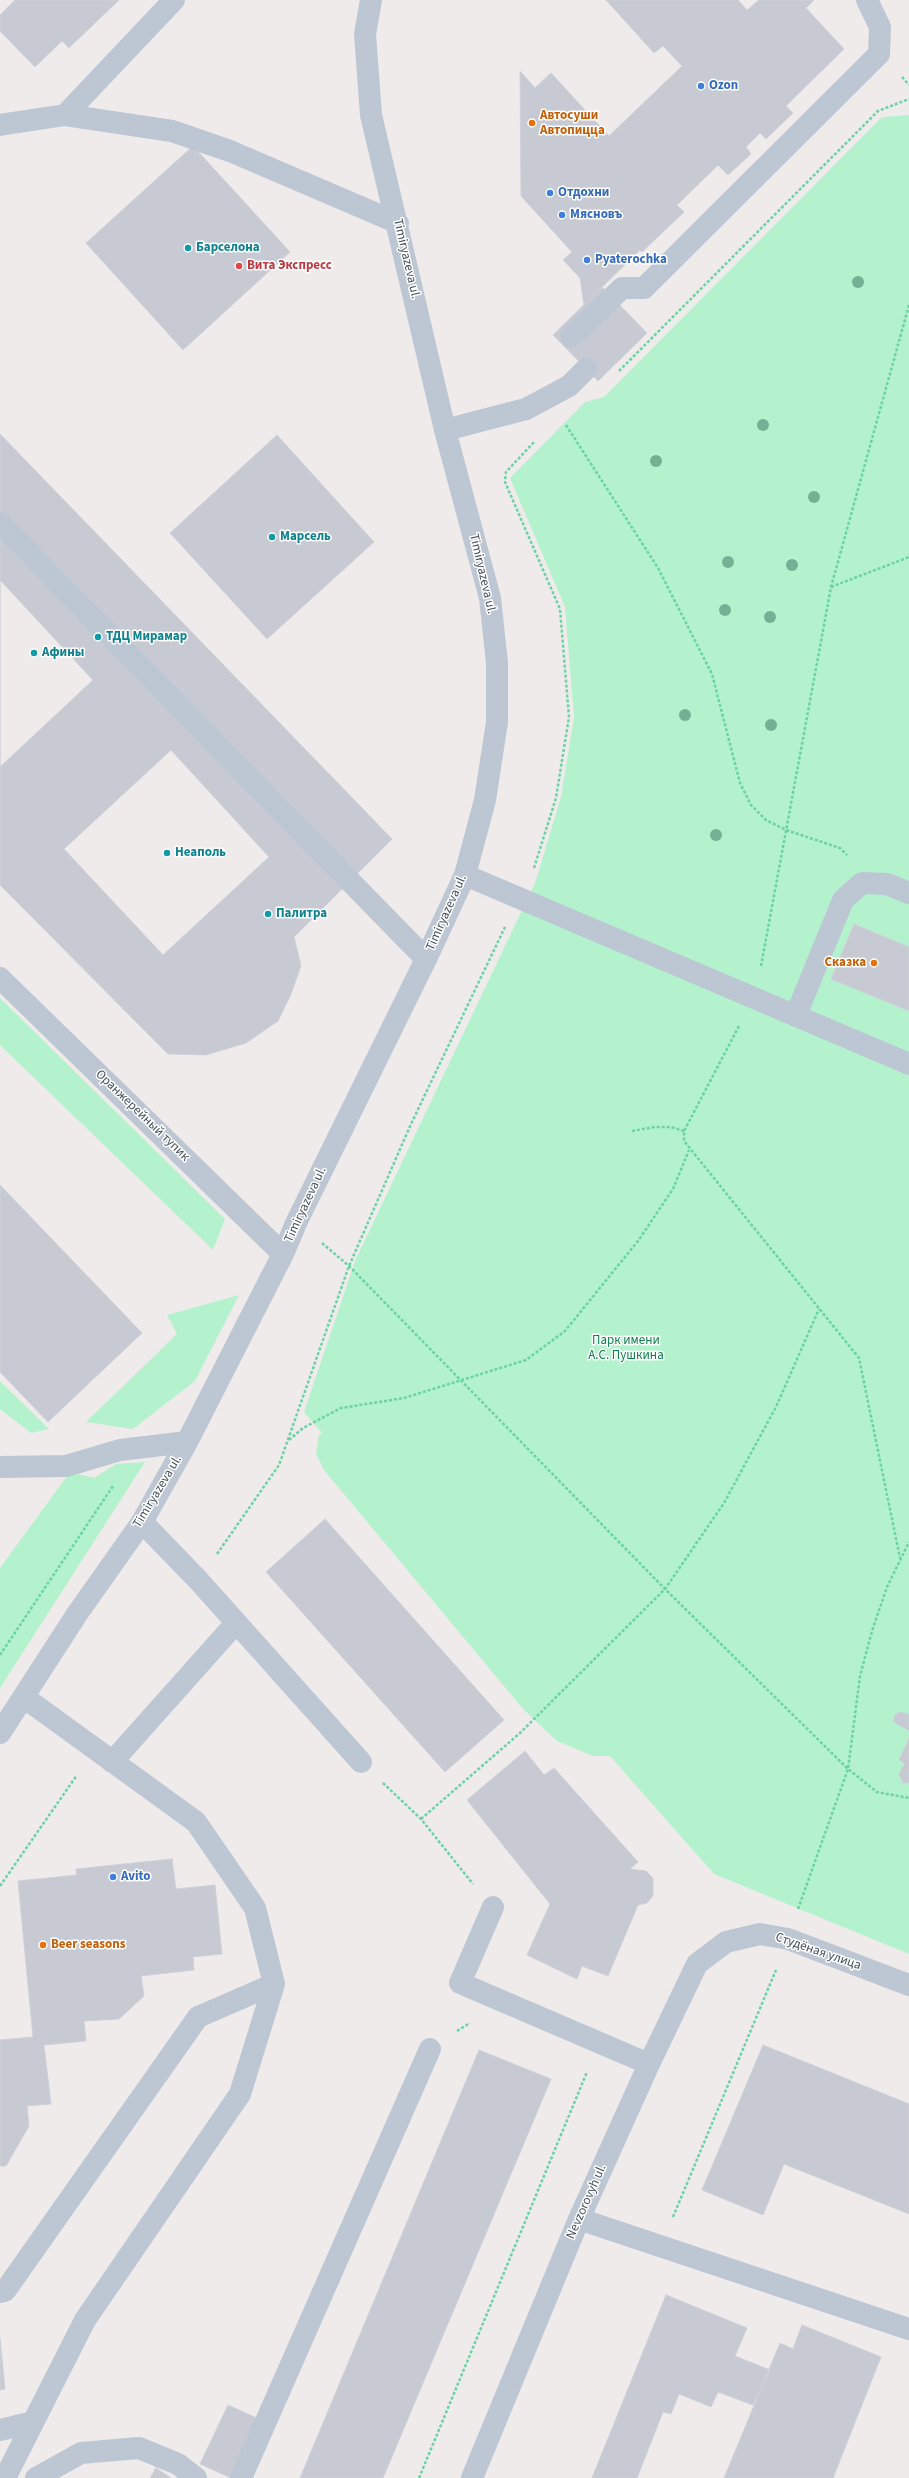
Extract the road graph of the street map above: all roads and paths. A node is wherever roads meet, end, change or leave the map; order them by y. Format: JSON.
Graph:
{"nodes":[{"id":1,"x":174,"y":0,"type":"edge"},
{"id":2,"x":371,"y":0,"type":"edge"},
{"id":3,"x":867,"y":0,"type":"edge"},
{"id":4,"x":900,"y":76,"type":"dead end"},
{"id":5,"x":909,"y":85,"type":"edge"},
{"id":6,"x":909,"y":99,"type":"edge"},
{"id":7,"x":65,"y":115,"type":"junction"},
{"id":8,"x":0,"y":125,"type":"edge"},
{"id":9,"x":398,"y":223,"type":"junction"},
{"id":10,"x":909,"y":305,"type":"edge"},
{"id":11,"x":571,"y":337,"type":"dead end"},
{"id":12,"x":586,"y":369,"type":"dead end"},
{"id":13,"x":614,"y":376,"type":"dead end"},
{"id":14,"x":565,"y":423,"type":"dead end"},
{"id":15,"x":445,"y":430,"type":"junction"},
{"id":16,"x":505,"y":482,"type":"dead end"},
{"id":17,"x":0,"y":523,"type":"edge"},
{"id":18,"x":909,"y":557,"type":"edge"},
{"id":19,"x":831,"y":588,"type":"junction"},
{"id":20,"x":786,"y":830,"type":"junction"},
{"id":21,"x":465,"y":875,"type":"junction"},
{"id":22,"x":862,"y":883,"type":"junction"},
{"id":23,"x":909,"y":892,"type":"edge"},
{"id":24,"x":520,"y":897,"type":"junction"},
{"id":25,"x":426,"y":959,"type":"junction"},
{"id":26,"x":0,"y":978,"type":"edge"},
{"id":27,"x":755,"y":998,"type":"junction"},
{"id":28,"x":796,"y":1015,"type":"junction"},
{"id":29,"x":909,"y":1064,"type":"edge"},
{"id":30,"x":684,"y":1130,"type":"junction"},
{"id":31,"x":632,"y":1131,"type":"dead end"},
{"id":32,"x":689,"y":1150,"type":"junction"},
{"id":33,"x":283,"y":1254,"type":"junction"},
{"id":34,"x":377,"y":1295,"type":"dead end"},
{"id":35,"x":819,"y":1309,"type":"junction"},
{"id":36,"x":461,"y":1381,"type":"junction"},
{"id":37,"x":187,"y":1442,"type":"junction"},
{"id":38,"x":287,"y":1442,"type":"junction"},
{"id":39,"x":139,"y":1447,"type":"junction"},
{"id":40,"x":0,"y":1467,"type":"edge"},
{"id":41,"x":142,"y":1522,"type":"junction"},
{"id":42,"x":909,"y":1542,"type":"edge"},
{"id":43,"x":900,"y":1558,"type":"junction"},
{"id":44,"x":199,"y":1581,"type":"junction"},
{"id":45,"x":665,"y":1589,"type":"junction"},
{"id":46,"x":236,"y":1623,"type":"junction"},
{"id":47,"x":0,"y":1655,"type":"edge"},
{"id":48,"x":25,"y":1698,"type":"junction"},
{"id":49,"x":0,"y":1733,"type":"edge"},
{"id":50,"x":95,"y":1749,"type":"junction"},
{"id":51,"x":112,"y":1762,"type":"junction"},
{"id":52,"x":361,"y":1762,"type":"joint"},
{"id":53,"x":848,"y":1768,"type":"junction"},
{"id":54,"x":909,"y":1798,"type":"edge"},
{"id":55,"x":421,"y":1819,"type":"junction"},
{"id":56,"x":0,"y":1886,"type":"edge"},
{"id":57,"x":493,"y":1907,"type":"joint"},
{"id":58,"x":796,"y":1914,"type":"dead end"},
{"id":59,"x":726,"y":1942,"type":"joint"},
{"id":60,"x":777,"y":1966,"type":"dead end"},
{"id":61,"x":274,"y":1984,"type":"junction"},
{"id":62,"x":909,"y":1985,"type":"edge"},
{"id":63,"x":600,"y":2041,"type":"junction"},
{"id":64,"x":430,"y":2049,"type":"dead end"},
{"id":65,"x":648,"y":2064,"type":"junction"},
{"id":66,"x":579,"y":2219,"type":"junction"},
{"id":67,"x":660,"y":2247,"type":"junction"},
{"id":68,"x":0,"y":2292,"type":"edge"},
{"id":69,"x":909,"y":2330,"type":"edge"},
{"id":70,"x":33,"y":2422,"type":"junction"},
{"id":71,"x":0,"y":2430,"type":"edge"},
{"id":72,"x":5,"y":2478,"type":"edge"},
{"id":73,"x":36,"y":2478,"type":"edge"},
{"id":74,"x":196,"y":2478,"type":"edge"},
{"id":75,"x":241,"y":2478,"type":"edge"},
{"id":76,"x":419,"y":2478,"type":"edge"},
{"id":77,"x":472,"y":2478,"type":"edge"}],
"edges":[{"from":1,"to":7,"type":"street"},
{"from":2,"to":9,"type":"street","name":"Timiryazeva ul."},
{"from":3,"to":11,"type":"street"},
{"from":4,"to":5,"type":"path"},
{"from":6,"to":13,"type":"path"},
{"from":7,"to":8,"type":"street"},
{"from":7,"to":9,"type":"street"},
{"from":9,"to":15,"type":"street","name":"Timiryazeva ul."},
{"from":10,"to":19,"type":"path"},
{"from":12,"to":15,"type":"street"},
{"from":14,"to":20,"type":"path"},
{"from":15,"to":21,"type":"street","name":"Timiryazeva ul."},
{"from":16,"to":24,"type":"path"},
{"from":17,"to":25,"type":"street"},
{"from":18,"to":19,"type":"path"},
{"from":19,"to":20,"type":"path"},
{"from":20,"to":22,"type":"path"},
{"from":20,"to":27,"type":"path"},
{"from":21,"to":24,"type":"street"},
{"from":21,"to":25,"type":"street","name":"Timiryazeva ul."},
{"from":22,"to":23,"type":"street"},
{"from":22,"to":28,"type":"street"},
{"from":24,"to":27,"type":"street"},
{"from":24,"to":38,"type":"path"},
{"from":25,"to":33,"type":"street","name":"Timiryazeva ul."},
{"from":26,"to":33,"type":"street","name":"Оранжерейный тупик"},
{"from":27,"to":28,"type":"street"},
{"from":27,"to":30,"type":"path"},
{"from":28,"to":29,"type":"street"},
{"from":30,"to":31,"type":"path"},
{"from":30,"to":32,"type":"path"},
{"from":32,"to":35,"type":"path"},
{"from":32,"to":36,"type":"path"},
{"from":33,"to":37,"type":"street","name":"Timiryazeva ul."},
{"from":34,"to":36,"type":"path"},
{"from":35,"to":43,"type":"path"},
{"from":35,"to":45,"type":"path"},
{"from":36,"to":38,"type":"path"},
{"from":36,"to":45,"type":"path"},
{"from":37,"to":39,"type":"street"},
{"from":37,"to":41,"type":"street","name":"Timiryazeva ul."},
{"from":38,"to":44,"type":"path"},
{"from":39,"to":40,"type":"street"},
{"from":39,"to":47,"type":"path"},
{"from":41,"to":44,"type":"street"},
{"from":41,"to":48,"type":"street","name":"Timiryazeva ul."},
{"from":42,"to":43,"type":"path"},
{"from":43,"to":53,"type":"path"},
{"from":44,"to":46,"type":"street"},
{"from":45,"to":53,"type":"path"},
{"from":45,"to":55,"type":"path"},
{"from":46,"to":51,"type":"street"},
{"from":46,"to":52,"type":"street"},
{"from":48,"to":49,"type":"street","name":"Timiryazeva ul."},
{"from":48,"to":50,"type":"street"},
{"from":50,"to":51,"type":"street"},
{"from":50,"to":56,"type":"path"},
{"from":51,"to":61,"type":"street"},
{"from":52,"to":55,"type":"path"},
{"from":53,"to":54,"type":"path"},
{"from":53,"to":58,"type":"path"},
{"from":55,"to":57,"type":"path"},
{"from":57,"to":63,"type":"street"},
{"from":59,"to":62,"type":"street","name":"Студёная улица"},
{"from":59,"to":65,"type":"street","name":"Nevzorovyh ul."},
{"from":60,"to":67,"type":"path"},
{"from":61,"to":68,"type":"street"},
{"from":61,"to":70,"type":"street"},
{"from":63,"to":65,"type":"street"},
{"from":63,"to":76,"type":"path"},
{"from":64,"to":75,"type":"street"},
{"from":65,"to":66,"type":"street","name":"Nevzorovyh ul."},
{"from":66,"to":67,"type":"street"},
{"from":66,"to":77,"type":"street","name":"Nevzorovyh ul."},
{"from":67,"to":69,"type":"street"},
{"from":70,"to":71,"type":"street"},
{"from":70,"to":72,"type":"street"},
{"from":73,"to":74,"type":"street"}]}
